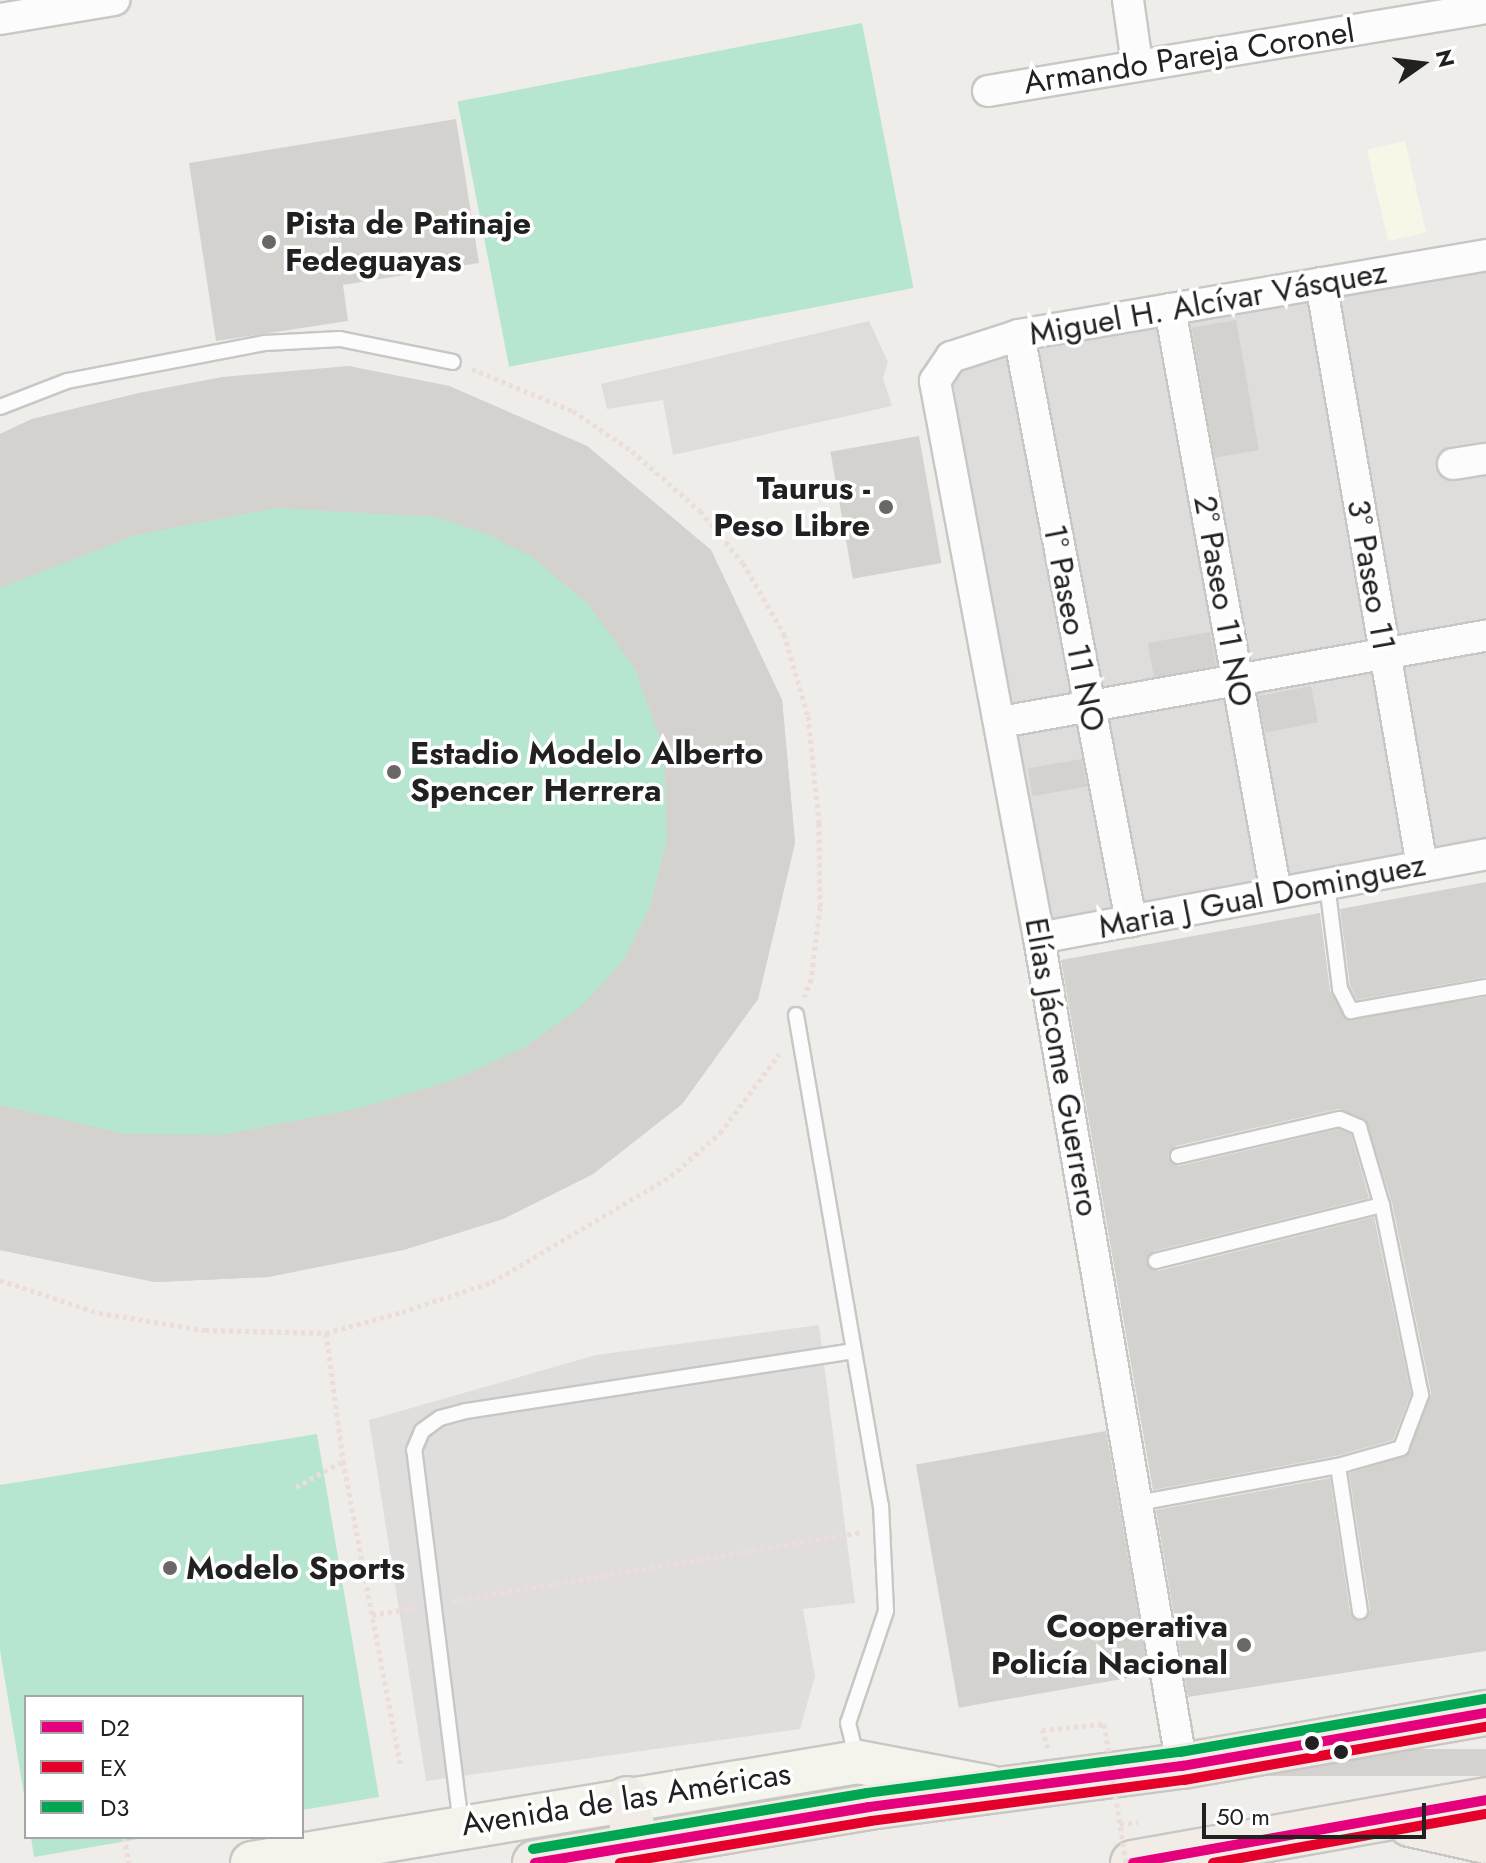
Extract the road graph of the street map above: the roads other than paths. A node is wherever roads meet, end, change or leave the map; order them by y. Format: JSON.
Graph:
{"nodes":[{"id":1,"x":114,"y":0,"type":"edge"},
{"id":2,"x":1128,"y":0,"type":"edge"},
{"id":3,"x":1486,"y":8,"type":"edge"},
{"id":4,"x":0,"y":19,"type":"edge"},
{"id":5,"x":1137,"y":64,"type":"junction"},
{"id":6,"x":988,"y":91,"type":"dead end"},
{"id":7,"x":1486,"y":255,"type":"edge"},
{"id":8,"x":1321,"y":283,"type":"junction"},
{"id":9,"x":1170,"y":309,"type":"junction"},
{"id":10,"x":1019,"y":335,"type":"junction"},
{"id":11,"x":453,"y":362,"type":"road end"},
{"id":12,"x":939,"y":370,"type":"joint"},
{"id":13,"x":0,"y":407,"type":"edge"},
{"id":14,"x":1486,"y":459,"type":"edge"},
{"id":15,"x":1453,"y":464,"type":"dead end"},
{"id":16,"x":1486,"y":636,"type":"edge"},
{"id":17,"x":1385,"y":654,"type":"junction"},
{"id":18,"x":1237,"y":680,"type":"junction"},
{"id":19,"x":1089,"y":706,"type":"junction"},
{"id":20,"x":1001,"y":722,"type":"junction"},
{"id":21,"x":1486,"y":854,"type":"edge"},
{"id":22,"x":1422,"y":866,"type":"junction"},
{"id":23,"x":1327,"y":884,"type":"junction"},
{"id":24,"x":1276,"y":893,"type":"junction"},
{"id":25,"x":1131,"y":921,"type":"junction"},
{"id":26,"x":1039,"y":938,"type":"junction"},
{"id":27,"x":1486,"y":987,"type":"edge"},
{"id":28,"x":796,"y":1015,"type":"road end"},
{"id":29,"x":1178,"y":1156,"type":"dead end"},
{"id":30,"x":1382,"y":1205,"type":"junction"},
{"id":31,"x":1156,"y":1261,"type":"dead end"},
{"id":32,"x":853,"y":1351,"type":"junction"},
{"id":33,"x":1338,"y":1466,"type":"junction"},
{"id":34,"x":1138,"y":1503,"type":"junction"},
{"id":35,"x":1360,"y":1611,"type":"dead end"},
{"id":36,"x":1486,"y":1713,"type":"edge"},
{"id":37,"x":858,"y":1762,"type":"junction"},
{"id":38,"x":1182,"y":1766,"type":"junction"},
{"id":39,"x":999,"y":1789,"type":"junction"},
{"id":40,"x":627,"y":1799,"type":"junction"},
{"id":41,"x":1486,"y":1800,"type":"edge"},
{"id":42,"x":1384,"y":1819,"type":"junction"},
{"id":43,"x":461,"y":1825,"type":"junction"},
{"id":44,"x":1486,"y":1841,"type":"edge"},
{"id":45,"x":636,"y":1846,"type":"junction"},
{"id":46,"x":252,"y":1863,"type":"edge"},
{"id":47,"x":535,"y":1863,"type":"edge"},
{"id":48,"x":1133,"y":1863,"type":"edge"}],
"edges":[{"from":1,"to":4,"type":"street"},
{"from":2,"to":5,"type":"street"},
{"from":3,"to":5,"type":"street","name":"Armando Pareja Coronel"},
{"from":5,"to":6,"type":"street","name":"Armando Pareja Coronel"},
{"from":7,"to":8,"type":"street","name":"Miguel H. Alcívar Vásquez"},
{"from":8,"to":9,"type":"street","name":"Miguel H. Alcívar Vásquez"},
{"from":8,"to":17,"type":"street","name":"3º Paseo 11"},
{"from":9,"to":10,"type":"street","name":"Miguel H. Alcívar Vásquez"},
{"from":9,"to":18,"type":"street","name":"2º Paseo 11 NO"},
{"from":10,"to":12,"type":"street","name":"Miguel H. Alcívar Vásquez"},
{"from":10,"to":19,"type":"street","name":"1º Paseo 11 NO"},
{"from":11,"to":13,"type":"lane"},
{"from":12,"to":20,"type":"street","name":"Elías Jácome Guerrero"},
{"from":14,"to":15,"type":"street"},
{"from":16,"to":17,"type":"street"},
{"from":17,"to":18,"type":"street"},
{"from":17,"to":22,"type":"street","name":"3º Paseo 11"},
{"from":18,"to":19,"type":"street"},
{"from":18,"to":24,"type":"street","name":"2º Paseo 11 NO"},
{"from":19,"to":20,"type":"street"},
{"from":19,"to":25,"type":"street","name":"1º Paseo 11 NO"},
{"from":20,"to":26,"type":"street","name":"Elías Jácome Guerrero"},
{"from":21,"to":22,"type":"street","name":"Maria J Gual Dominguez"},
{"from":22,"to":23,"type":"street","name":"Maria J Gual Dominguez"},
{"from":23,"to":24,"type":"street","name":"Maria J Gual Dominguez"},
{"from":23,"to":27,"type":"lane"},
{"from":24,"to":25,"type":"street","name":"Maria J Gual Dominguez"},
{"from":25,"to":26,"type":"street","name":"Maria J Gual Dominguez"},
{"from":26,"to":34,"type":"street","name":"Elías Jácome Guerrero"},
{"from":28,"to":32,"type":"lane"},
{"from":29,"to":30,"type":"lane"},
{"from":30,"to":31,"type":"lane"},
{"from":30,"to":33,"type":"lane"},
{"from":32,"to":37,"type":"lane"},
{"from":32,"to":43,"type":"lane"},
{"from":33,"to":34,"type":"lane"},
{"from":33,"to":35,"type":"lane"},
{"from":34,"to":38,"type":"street","name":"Elías Jácome Guerrero"},
{"from":36,"to":38,"type":"main road","name":"Avenida de las Américas"},
{"from":37,"to":39,"type":"main road","name":"Avenida de las Américas"},
{"from":37,"to":40,"type":"main road","name":"Avenida de las Américas"},
{"from":38,"to":39,"type":"main road","name":"Avenida de las Américas"},
{"from":39,"to":45,"type":"main road","name":"Avenida de las Américas"},
{"from":40,"to":43,"type":"main road","name":"Avenida de las Américas"},
{"from":40,"to":45,"type":"main road"},
{"from":41,"to":42,"type":"main road"},
{"from":42,"to":44,"type":"main road"},
{"from":42,"to":48,"type":"main road"},
{"from":43,"to":46,"type":"main road","name":"Avenida de las Américas"},
{"from":45,"to":47,"type":"main road","name":"Avenida de las Américas"}]}
